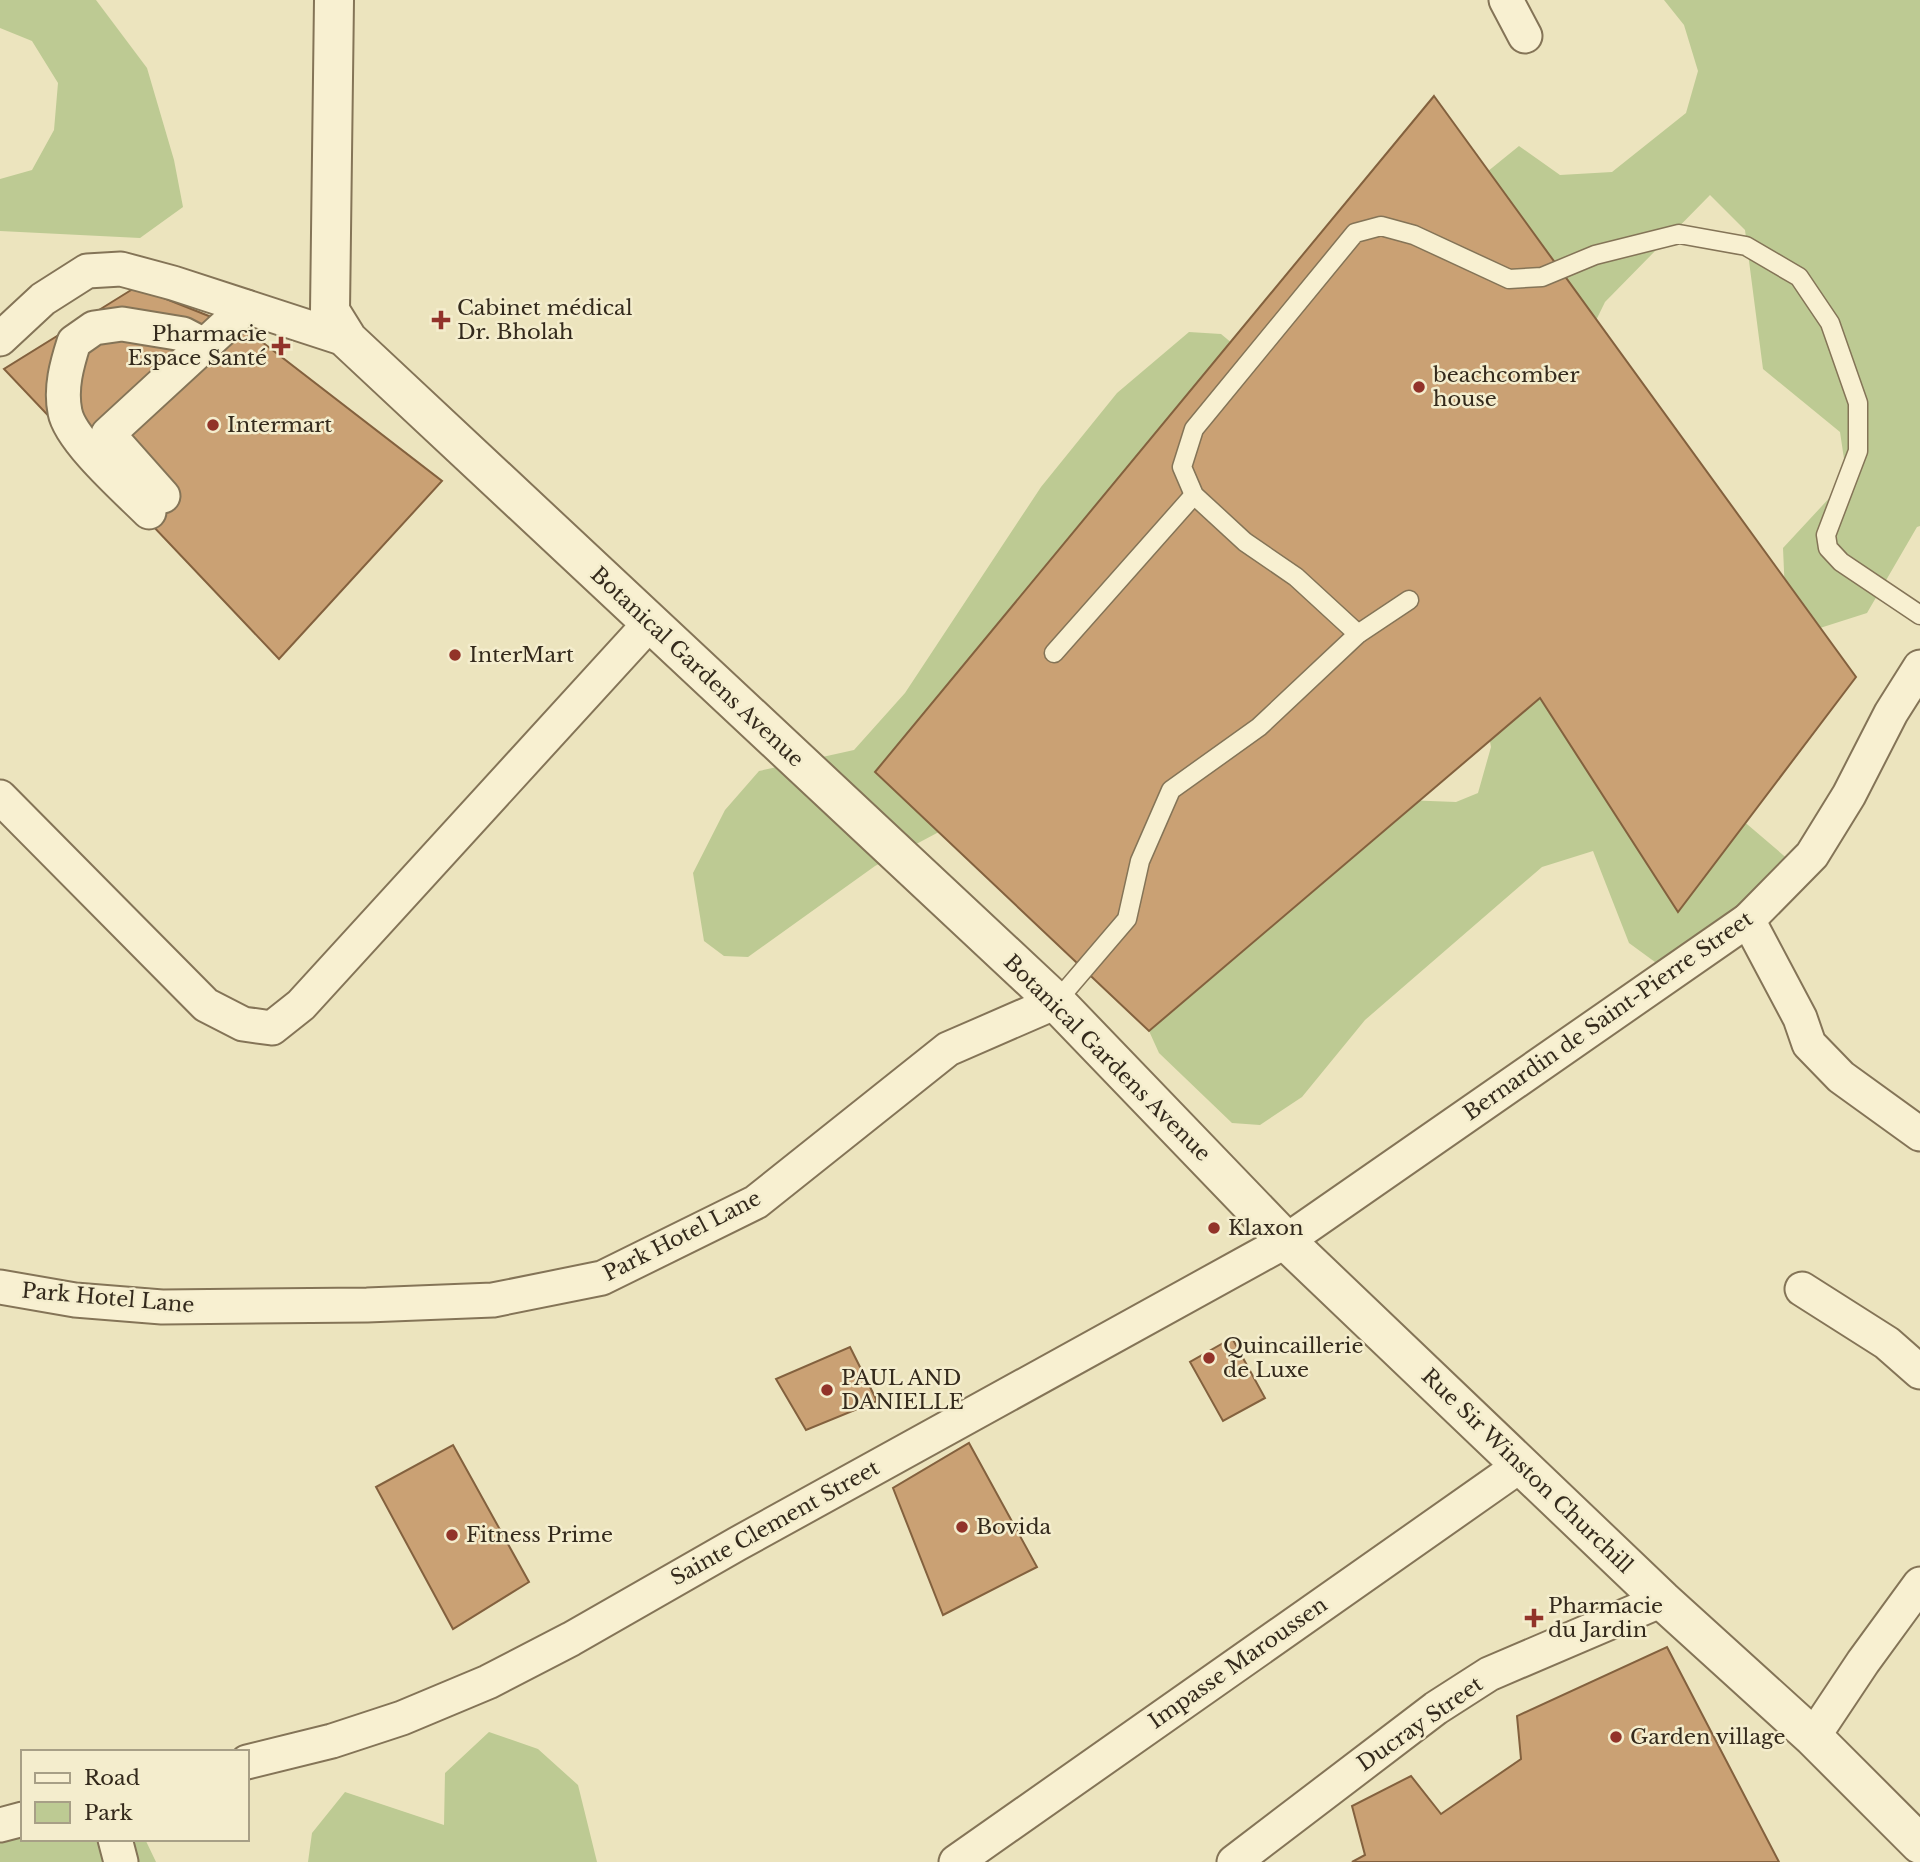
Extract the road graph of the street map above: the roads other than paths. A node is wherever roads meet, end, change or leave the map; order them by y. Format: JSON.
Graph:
{"nodes":[{"id":1,"x":334,"y":0,"type":"edge"},
{"id":2,"x":1506,"y":0,"type":"edge"},
{"id":3,"x":1525,"y":36,"type":"dead end"},
{"id":4,"x":246,"y":307,"type":"junction"},
{"id":5,"x":0,"y":340,"type":"edge"},
{"id":6,"x":348,"y":340,"type":"junction"},
{"id":7,"x":204,"y":345,"type":"junction"},
{"id":8,"x":1194,"y":495,"type":"junction"},
{"id":9,"x":1409,"y":600,"type":"dead end"},
{"id":10,"x":1920,"y":615,"type":"edge"},
{"id":11,"x":650,"y":623,"type":"junction"},
{"id":12,"x":1358,"y":634,"type":"junction"},
{"id":13,"x":1054,"y":653,"type":"dead end"},
{"id":14,"x":1920,"y":667,"type":"edge"},
{"id":15,"x":0,"y":797,"type":"edge"},
{"id":16,"x":1748,"y":920,"type":"junction"},
{"id":17,"x":1056,"y":1002,"type":"junction"},
{"id":18,"x":1920,"y":1134,"type":"edge"},
{"id":19,"x":1286,"y":1241,"type":"junction"},
{"id":20,"x":0,"y":1287,"type":"edge"},
{"id":21,"x":1802,"y":1289,"type":"dead end"},
{"id":22,"x":1920,"y":1372,"type":"edge"},
{"id":23,"x":1521,"y":1465,"type":"junction"},
{"id":24,"x":1920,"y":1584,"type":"edge"},
{"id":25,"x":1662,"y":1600,"type":"junction"},
{"id":26,"x":1813,"y":1737,"type":"junction"},
{"id":27,"x":248,"y":1762,"type":"edge"},
{"id":28,"x":21,"y":1820,"type":"edge"},
{"id":29,"x":0,"y":1825,"type":"edge"},
{"id":30,"x":116,"y":1841,"type":"edge"},
{"id":31,"x":1920,"y":1844,"type":"edge"},
{"id":32,"x":121,"y":1862,"type":"edge"},
{"id":33,"x":956,"y":1862,"type":"edge"},
{"id":34,"x":1234,"y":1862,"type":"edge"}],
"edges":[{"from":1,"to":6,"type":"street","name":"Botanical Gardens Avenue"},
{"from":2,"to":3,"type":"street"},
{"from":4,"to":5,"type":"street"},
{"from":4,"to":6,"type":"street"},
{"from":4,"to":7,"type":"street"},
{"from":6,"to":11,"type":"street","name":"Botanical Gardens Avenue"},
{"from":7,"to":7,"type":"street"},
{"from":8,"to":10,"type":"lane"},
{"from":8,"to":12,"type":"lane"},
{"from":8,"to":13,"type":"lane"},
{"from":9,"to":12,"type":"lane"},
{"from":11,"to":15,"type":"street"},
{"from":11,"to":17,"type":"street","name":"Botanical Gardens Avenue"},
{"from":12,"to":17,"type":"lane"},
{"from":14,"to":16,"type":"street","name":"Bernardin de Saint-Pierre Street"},
{"from":16,"to":18,"type":"street"},
{"from":16,"to":19,"type":"street","name":"Bernardin de Saint-Pierre Street"},
{"from":17,"to":19,"type":"street","name":"Botanical Gardens Avenue"},
{"from":17,"to":20,"type":"street","name":"Park Hotel Lane"},
{"from":19,"to":23,"type":"street","name":"Rue Sir Winston Churchill"},
{"from":19,"to":27,"type":"street","name":"Sainte Clement Street"},
{"from":21,"to":22,"type":"street"},
{"from":23,"to":25,"type":"street","name":"Rue Sir Winston Churchill"},
{"from":23,"to":33,"type":"street","name":"Impasse Maroussen"},
{"from":24,"to":26,"type":"street"},
{"from":25,"to":26,"type":"street","name":"Rue Sir Winston Churchill"},
{"from":25,"to":34,"type":"street","name":"Ducray Street"},
{"from":26,"to":31,"type":"street","name":"Rue Sir Winston Churchill"},
{"from":28,"to":29,"type":"street"},
{"from":30,"to":32,"type":"street"}]}
